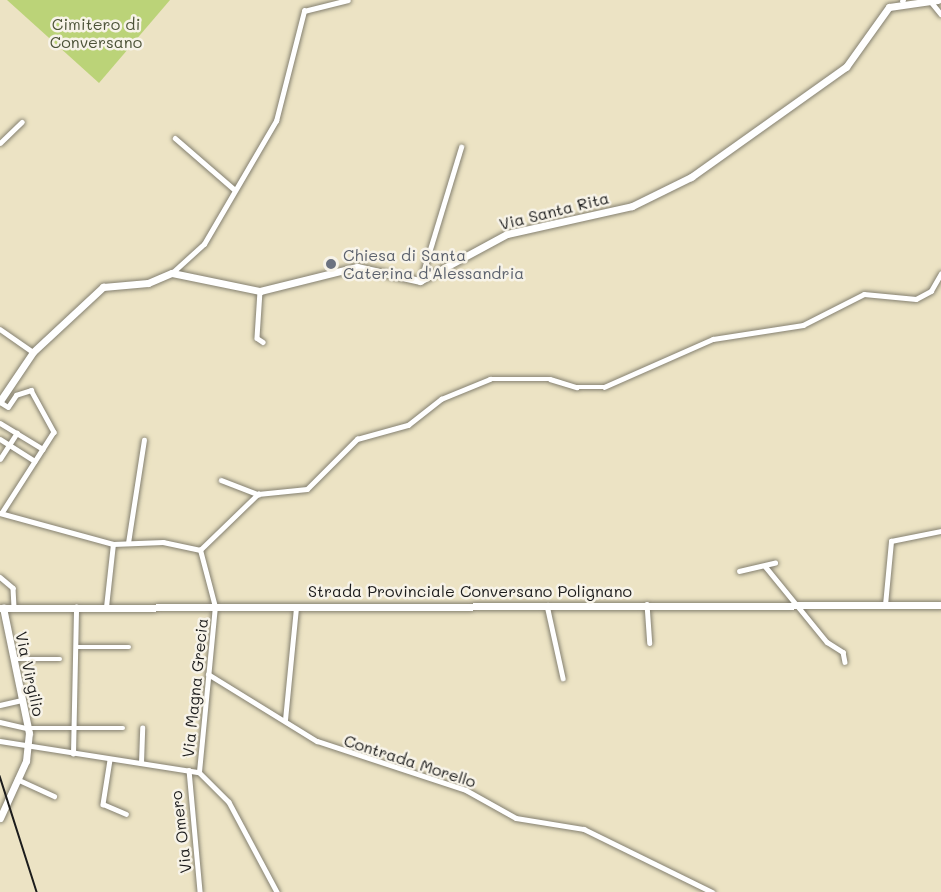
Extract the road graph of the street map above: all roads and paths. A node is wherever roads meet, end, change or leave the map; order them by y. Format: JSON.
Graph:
{"nodes":[{"id":1,"x":348,"y":0,"type":"edge"},
{"id":2,"x":902,"y":1,"type":"edge"},
{"id":3,"x":935,"y":1,"type":"edge"},
{"id":4,"x":941,"y":14,"type":"edge"},
{"id":5,"x":22,"y":122,"type":"dead end"},
{"id":6,"x":175,"y":138,"type":"dead end"},
{"id":7,"x":0,"y":143,"type":"edge"},
{"id":8,"x":461,"y":147,"type":"dead end"},
{"id":9,"x":235,"y":190,"type":"junction"},
{"id":10,"x":172,"y":273,"type":"junction"},
{"id":11,"x":941,"y":274,"type":"edge"},
{"id":12,"x":420,"y":281,"type":"junction"},
{"id":13,"x":260,"y":291,"type":"junction"},
{"id":14,"x":0,"y":329,"type":"edge"},
{"id":15,"x":263,"y":342,"type":"dead end"},
{"id":16,"x":33,"y":352,"type":"junction"},
{"id":17,"x":1,"y":399,"type":"edge"},
{"id":18,"x":0,"y":423,"type":"edge"},
{"id":19,"x":17,"y":433,"type":"junction"},
{"id":20,"x":0,"y":440,"type":"edge"},
{"id":21,"x":144,"y":441,"type":"dead end"},
{"id":22,"x":9,"y":445,"type":"junction"},
{"id":23,"x":43,"y":449,"type":"junction"},
{"id":24,"x":0,"y":459,"type":"edge"},
{"id":25,"x":35,"y":461,"type":"junction"},
{"id":26,"x":221,"y":480,"type":"dead end"},
{"id":27,"x":258,"y":494,"type":"junction"},
{"id":28,"x":1,"y":513,"type":"edge"},
{"id":29,"x":941,"y":531,"type":"edge"},
{"id":30,"x":128,"y":543,"type":"junction"},
{"id":31,"x":112,"y":544,"type":"junction"},
{"id":32,"x":200,"y":550,"type":"junction"},
{"id":33,"x":775,"y":563,"type":"dead end"},
{"id":34,"x":765,"y":566,"type":"junction"},
{"id":35,"x":739,"y":572,"type":"dead end"},
{"id":36,"x":0,"y":577,"type":"edge"},
{"id":37,"x":647,"y":604,"type":"junction"},
{"id":38,"x":296,"y":605,"type":"junction"},
{"id":39,"x":547,"y":605,"type":"junction"},
{"id":40,"x":797,"y":605,"type":"junction"},
{"id":41,"x":885,"y":605,"type":"junction"},
{"id":42,"x":941,"y":605,"type":"edge"},
{"id":43,"x":14,"y":607,"type":"junction"},
{"id":44,"x":76,"y":607,"type":"junction"},
{"id":45,"x":106,"y":607,"type":"junction"},
{"id":46,"x":1,"y":608,"type":"edge"},
{"id":47,"x":215,"y":608,"type":"junction"},
{"id":48,"x":650,"y":643,"type":"dead end"},
{"id":49,"x":76,"y":647,"type":"junction"},
{"id":50,"x":129,"y":647,"type":"dead end"},
{"id":51,"x":60,"y":658,"type":"dead end"},
{"id":52,"x":14,"y":659,"type":"junction"},
{"id":53,"x":845,"y":662,"type":"dead end"},
{"id":54,"x":208,"y":674,"type":"junction"},
{"id":55,"x":563,"y":678,"type":"dead end"},
{"id":56,"x":22,"y":700,"type":"junction"},
{"id":57,"x":0,"y":705,"type":"edge"},
{"id":58,"x":285,"y":720,"type":"junction"},
{"id":59,"x":0,"y":722,"type":"edge"},
{"id":60,"x":74,"y":726,"type":"junction"},
{"id":61,"x":27,"y":728,"type":"junction"},
{"id":62,"x":123,"y":728,"type":"dead end"},
{"id":63,"x":142,"y":728,"type":"dead end"},
{"id":64,"x":0,"y":741,"type":"edge"},
{"id":65,"x":27,"y":747,"type":"junction"},
{"id":66,"x":73,"y":754,"type":"junction"},
{"id":67,"x":110,"y":760,"type":"junction"},
{"id":68,"x":141,"y":764,"type":"junction"},
{"id":69,"x":189,"y":770,"type":"junction"},
{"id":70,"x":199,"y":772,"type":"junction"},
{"id":71,"x":17,"y":779,"type":"junction"},
{"id":72,"x":54,"y":796,"type":"dead end"},
{"id":73,"x":9,"y":798,"type":"junction"},
{"id":74,"x":0,"y":807,"type":"edge"},
{"id":75,"x":126,"y":814,"type":"dead end"},
{"id":76,"x":0,"y":818,"type":"edge"},
{"id":77,"x":200,"y":892,"type":"edge"},
{"id":78,"x":277,"y":892,"type":"edge"},
{"id":79,"x":712,"y":892,"type":"edge"}],
"edges":[{"from":1,"to":9,"type":"street"},
{"from":2,"to":3,"type":"street","name":"Via Santa Rita"},
{"from":2,"to":12,"type":"street","name":"Via Santa Rita"},
{"from":3,"to":4,"type":"street"},
{"from":5,"to":7,"type":"street"},
{"from":6,"to":9,"type":"street"},
{"from":8,"to":12,"type":"street"},
{"from":9,"to":10,"type":"street"},
{"from":10,"to":13,"type":"street"},
{"from":10,"to":16,"type":"street"},
{"from":11,"to":27,"type":"street"},
{"from":12,"to":13,"type":"street"},
{"from":13,"to":15,"type":"street"},
{"from":14,"to":16,"type":"street"},
{"from":16,"to":17,"type":"street"},
{"from":17,"to":23,"type":"street"},
{"from":18,"to":19,"type":"street"},
{"from":19,"to":22,"type":"street"},
{"from":19,"to":23,"type":"street"},
{"from":20,"to":22,"type":"street"},
{"from":21,"to":30,"type":"street"},
{"from":22,"to":24,"type":"street"},
{"from":22,"to":25,"type":"street"},
{"from":23,"to":25,"type":"street"},
{"from":25,"to":28,"type":"street"},
{"from":26,"to":27,"type":"street"},
{"from":27,"to":32,"type":"street"},
{"from":28,"to":31,"type":"street"},
{"from":29,"to":41,"type":"street"},
{"from":30,"to":31,"type":"street"},
{"from":30,"to":32,"type":"street"},
{"from":31,"to":45,"type":"street"},
{"from":32,"to":47,"type":"street"},
{"from":33,"to":34,"type":"street"},
{"from":34,"to":35,"type":"street"},
{"from":34,"to":40,"type":"street"},
{"from":36,"to":43,"type":"street"},
{"from":37,"to":39,"type":"street","name":"Strada Provinciale Conversano Polignano"},
{"from":37,"to":40,"type":"street","name":"Strada Provinciale Conversano Polignano"},
{"from":37,"to":48,"type":"street"},
{"from":38,"to":39,"type":"street","name":"Strada Provinciale Conversano Polignano"},
{"from":38,"to":47,"type":"street","name":"Strada Provinciale Conversano Polignano"},
{"from":38,"to":58,"type":"street"},
{"from":39,"to":55,"type":"street"},
{"from":40,"to":41,"type":"street","name":"Strada Provinciale Conversano Polignano"},
{"from":40,"to":53,"type":"street"},
{"from":41,"to":42,"type":"street","name":"Strada Provinciale Conversano Polignano"},
{"from":43,"to":44,"type":"street","name":"Strada Provinciale Conversano Polignano"},
{"from":43,"to":46,"type":"street","name":"Strada Provinciale Conversano Polignano"},
{"from":44,"to":45,"type":"street","name":"Strada Provinciale Conversano Polignano"},
{"from":44,"to":49,"type":"street"},
{"from":45,"to":47,"type":"street","name":"Strada Provinciale Conversano Polignano"},
{"from":46,"to":52,"type":"street","name":"Via Virgilio"},
{"from":47,"to":54,"type":"street","name":"Via Magna Grecia"},
{"from":49,"to":50,"type":"street"},
{"from":49,"to":60,"type":"street"},
{"from":51,"to":52,"type":"street"},
{"from":52,"to":56,"type":"street","name":"Via Virgilio"},
{"from":54,"to":58,"type":"street","name":"Contrada Morello"},
{"from":54,"to":70,"type":"street","name":"Via Magna Grecia"},
{"from":56,"to":57,"type":"street"},
{"from":56,"to":61,"type":"street","name":"Via Virgilio"},
{"from":58,"to":79,"type":"street","name":"Contrada Morello"},
{"from":59,"to":61,"type":"street"},
{"from":60,"to":61,"type":"street"},
{"from":60,"to":62,"type":"street"},
{"from":60,"to":66,"type":"street"},
{"from":61,"to":65,"type":"street","name":"Via Virgilio"},
{"from":63,"to":68,"type":"street"},
{"from":64,"to":65,"type":"street"},
{"from":65,"to":66,"type":"street"},
{"from":65,"to":71,"type":"street","name":"Via Virgilio"},
{"from":66,"to":67,"type":"street"},
{"from":67,"to":68,"type":"street"},
{"from":67,"to":75,"type":"street"},
{"from":68,"to":69,"type":"street"},
{"from":69,"to":70,"type":"street"},
{"from":69,"to":77,"type":"street","name":"Via Omero"},
{"from":70,"to":78,"type":"street"},
{"from":71,"to":72,"type":"street"},
{"from":71,"to":73,"type":"street","name":"Via Virgilio"},
{"from":73,"to":74,"type":"street"},
{"from":73,"to":76,"type":"street","name":"Via Virgilio"}]}
